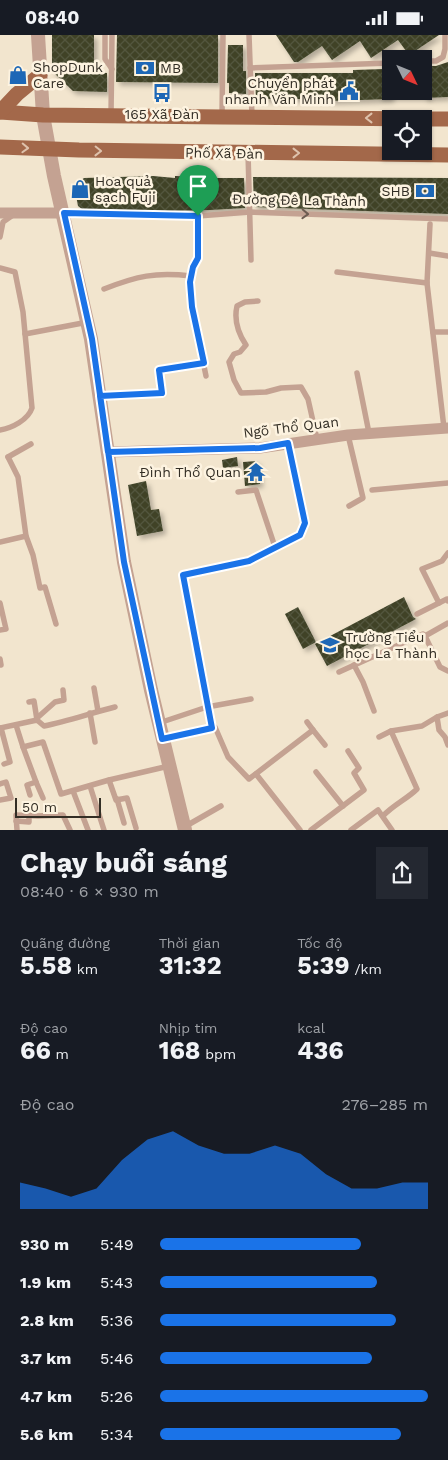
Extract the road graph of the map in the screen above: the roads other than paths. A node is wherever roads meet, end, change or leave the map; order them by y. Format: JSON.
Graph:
{"nodes":[{"id":1,"x":38,"y":35,"type":"edge"},
{"id":2,"x":105,"y":35,"type":"edge"},
{"id":3,"x":112,"y":35,"type":"edge"},
{"id":4,"x":249,"y":35,"type":"edge"},
{"id":5,"x":445,"y":35,"type":"edge"},
{"id":6,"x":223,"y":36,"type":"edge"},
{"id":7,"x":432,"y":61,"type":"edge"},
{"id":8,"x":382,"y":63,"type":"edge"},
{"id":9,"x":250,"y":68,"type":"junction"},
{"id":10,"x":112,"y":69,"type":"junction"},
{"id":11,"x":40,"y":75,"type":"junction"},
{"id":12,"x":0,"y":112,"type":"edge"},
{"id":13,"x":42,"y":115,"type":"junction"},
{"id":14,"x":111,"y":115,"type":"junction"},
{"id":15,"x":222,"y":117,"type":"junction"},
{"id":16,"x":252,"y":118,"type":"junction"},
{"id":17,"x":382,"y":119,"type":"edge"},
{"id":18,"x":432,"y":119,"type":"edge"},
{"id":19,"x":448,"y":119,"type":"edge"},
{"id":20,"x":0,"y":147,"type":"edge"},
{"id":21,"x":50,"y":149,"type":"junction"},
{"id":22,"x":248,"y":153,"type":"junction"},
{"id":23,"x":448,"y":155,"type":"edge"},
{"id":24,"x":250,"y":212,"type":"junction"},
{"id":25,"x":0,"y":213,"type":"edge"},
{"id":26,"x":14,"y":213,"type":"junction"},
{"id":27,"x":64,"y":213,"type":"junction"},
{"id":28,"x":198,"y":216,"type":"junction"},
{"id":29,"x":418,"y":218,"type":"junction"},
{"id":30,"x":445,"y":219,"type":"edge"},
{"id":31,"x":430,"y":225,"type":"junction"},
{"id":32,"x":0,"y":237,"type":"edge"},
{"id":33,"x":429,"y":253,"type":"junction"},
{"id":34,"x":448,"y":255,"type":"edge"},
{"id":35,"x":251,"y":260,"type":"dead end"},
{"id":36,"x":0,"y":268,"type":"edge"},
{"id":37,"x":337,"y":272,"type":"dead end"},
{"id":38,"x":191,"y":276,"type":"junction"},
{"id":39,"x":428,"y":283,"type":"junction"},
{"id":40,"x":104,"y":289,"type":"dead end"},
{"id":41,"x":258,"y":301,"type":"dead end"},
{"id":42,"x":88,"y":321,"type":"junction"},
{"id":43,"x":433,"y":332,"type":"junction"},
{"id":44,"x":448,"y":332,"type":"edge"},
{"id":45,"x":24,"y":334,"type":"junction"},
{"id":46,"x":204,"y":363,"type":"junction"},
{"id":47,"x":357,"y":373,"type":"dead end"},
{"id":48,"x":206,"y":376,"type":"dead end"},
{"id":49,"x":100,"y":396,"type":"junction"},
{"id":50,"x":446,"y":428,"type":"edge"},
{"id":51,"x":0,"y":430,"type":"edge"},
{"id":52,"x":369,"y":433,"type":"junction"},
{"id":53,"x":348,"y":435,"type":"junction"},
{"id":54,"x":317,"y":439,"type":"junction"},
{"id":55,"x":288,"y":443,"type":"junction"},
{"id":56,"x":31,"y":444,"type":"dead end"},
{"id":57,"x":108,"y":452,"type":"junction"},
{"id":58,"x":0,"y":457,"type":"edge"},
{"id":59,"x":8,"y":457,"type":"junction"},
{"id":60,"x":448,"y":483,"type":"edge"},
{"id":61,"x":372,"y":490,"type":"dead end"},
{"id":62,"x":238,"y":491,"type":"dead end"},
{"id":63,"x":349,"y":506,"type":"dead end"},
{"id":64,"x":26,"y":536,"type":"junction"},
{"id":65,"x":0,"y":543,"type":"edge"},
{"id":66,"x":276,"y":547,"type":"junction"},
{"id":67,"x":448,"y":553,"type":"edge"},
{"id":68,"x":448,"y":601,"type":"edge"},
{"id":69,"x":0,"y":603,"type":"edge"},
{"id":70,"x":439,"y":603,"type":"junction"},
{"id":71,"x":417,"y":614,"type":"dead end"},
{"id":72,"x":448,"y":623,"type":"edge"},
{"id":73,"x":56,"y":624,"type":"dead end"},
{"id":74,"x":0,"y":630,"type":"edge"},
{"id":75,"x":425,"y":636,"type":"junction"},
{"id":76,"x":354,"y":665,"type":"junction"},
{"id":77,"x":448,"y":671,"type":"edge"},
{"id":78,"x":340,"y":672,"type":"dead end"},
{"id":79,"x":94,"y":688,"type":"dead end"},
{"id":80,"x":63,"y":690,"type":"dead end"},
{"id":81,"x":251,"y":699,"type":"dead end"},
{"id":82,"x":29,"y":702,"type":"dead end"},
{"id":83,"x":115,"y":707,"type":"dead end"},
{"id":84,"x":207,"y":707,"type":"junction"},
{"id":85,"x":98,"y":711,"type":"junction"},
{"id":86,"x":374,"y":711,"type":"dead end"},
{"id":87,"x":90,"y":713,"type":"junction"},
{"id":88,"x":448,"y":713,"type":"edge"},
{"id":89,"x":437,"y":717,"type":"junction"},
{"id":90,"x":37,"y":719,"type":"junction"},
{"id":91,"x":307,"y":722,"type":"dead end"},
{"id":92,"x":159,"y":723,"type":"junction"},
{"id":93,"x":16,"y":725,"type":"junction"},
{"id":94,"x":0,"y":728,"type":"edge"},
{"id":95,"x":212,"y":728,"type":"junction"},
{"id":96,"x":313,"y":730,"type":"junction"},
{"id":97,"x":391,"y":731,"type":"junction"},
{"id":98,"x":379,"y":737,"type":"dead end"},
{"id":99,"x":162,"y":739,"type":"junction"},
{"id":100,"x":95,"y":742,"type":"dead end"},
{"id":101,"x":325,"y":745,"type":"dead end"},
{"id":102,"x":448,"y":745,"type":"edge"},
{"id":103,"x":23,"y":747,"type":"junction"},
{"id":104,"x":348,"y":751,"type":"dead end"},
{"id":105,"x":4,"y":764,"type":"dead end"},
{"id":106,"x":169,"y":765,"type":"dead end"},
{"id":107,"x":316,"y":772,"type":"dead end"},
{"id":108,"x":256,"y":774,"type":"junction"},
{"id":109,"x":109,"y":779,"type":"junction"},
{"id":110,"x":36,"y":782,"type":"junction"},
{"id":111,"x":0,"y":785,"type":"edge"},
{"id":112,"x":90,"y":786,"type":"junction"},
{"id":113,"x":73,"y":791,"type":"junction"},
{"id":114,"x":30,"y":795,"type":"dead end"},
{"id":115,"x":42,"y":798,"type":"dead end"},
{"id":116,"x":117,"y":799,"type":"junction"},
{"id":117,"x":0,"y":801,"type":"edge"},
{"id":118,"x":221,"y":806,"type":"dead end"},
{"id":119,"x":343,"y":806,"type":"junction"},
{"id":120,"x":383,"y":816,"type":"junction"},
{"id":121,"x":124,"y":823,"type":"dead end"},
{"id":122,"x":136,"y":828,"type":"dead end"},
{"id":123,"x":184,"y":829,"type":"edge"},
{"id":124,"x":17,"y":830,"type":"edge"},
{"id":125,"x":70,"y":830,"type":"edge"},
{"id":126,"x":88,"y":830,"type":"edge"},
{"id":127,"x":104,"y":830,"type":"edge"},
{"id":128,"x":300,"y":830,"type":"edge"},
{"id":129,"x":311,"y":830,"type":"edge"},
{"id":130,"x":351,"y":830,"type":"edge"},
{"id":131,"x":392,"y":830,"type":"edge"}],
"edges":[{"from":1,"to":11,"type":"street"},
{"from":2,"to":10,"type":"lane"},
{"from":3,"to":10,"type":"lane"},
{"from":4,"to":9,"type":"lane"},
{"from":5,"to":7,"type":"lane"},
{"from":6,"to":15,"type":"lane"},
{"from":8,"to":9,"type":"lane"},
{"from":9,"to":16,"type":"lane"},
{"from":10,"to":14,"type":"lane"},
{"from":11,"to":12,"type":"main road"},
{"from":11,"to":13,"type":"street"},
{"from":12,"to":13,"type":"main road"},
{"from":13,"to":14,"type":"main road"},
{"from":13,"to":21,"type":"street"},
{"from":14,"to":15,"type":"main road"},
{"from":15,"to":16,"type":"main road"},
{"from":17,"to":16,"type":"main road","one_way":true},
{"from":18,"to":19,"type":"main road"},
{"from":20,"to":21,"type":"main road","name":"Phố Xã Đàn","one_way":true},
{"from":21,"to":22,"type":"main road","name":"Phố Xã Đàn","one_way":true},
{"from":21,"to":27,"type":"street"},
{"from":22,"to":23,"type":"main road","name":"Phố Xã Đàn","one_way":true},
{"from":22,"to":24,"type":"lane"},
{"from":24,"to":28,"type":"lane","name":"Đường Đê La Thành"},
{"from":24,"to":29,"type":"lane","name":"Đường Đê La Thành","one_way":true},
{"from":24,"to":35,"type":"lane"},
{"from":25,"to":26,"type":"street","name":"Đường Đê La Thành"},
{"from":26,"to":27,"type":"street","name":"Đường Đê La Thành"},
{"from":26,"to":32,"type":"lane"},
{"from":27,"to":28,"type":"lane","name":"Đường Đê La Thành"},
{"from":27,"to":42,"type":"street"},
{"from":28,"to":38,"type":"lane"},
{"from":29,"to":30,"type":"lane","name":"Đường Đê La Thành"},
{"from":29,"to":31,"type":"lane"},
{"from":30,"to":31,"type":"lane"},
{"from":31,"to":33,"type":"lane"},
{"from":33,"to":34,"type":"lane"},
{"from":33,"to":39,"type":"lane"},
{"from":36,"to":45,"type":"lane"},
{"from":37,"to":39,"type":"lane"},
{"from":38,"to":40,"type":"lane"},
{"from":38,"to":46,"type":"lane"},
{"from":39,"to":43,"type":"lane"},
{"from":41,"to":54,"type":"lane"},
{"from":42,"to":45,"type":"lane"},
{"from":42,"to":49,"type":"street"},
{"from":43,"to":44,"type":"lane"},
{"from":43,"to":50,"type":"lane"},
{"from":45,"to":51,"type":"lane"},
{"from":46,"to":48,"type":"lane"},
{"from":46,"to":49,"type":"lane"},
{"from":47,"to":52,"type":"lane"},
{"from":49,"to":57,"type":"street"},
{"from":50,"to":52,"type":"street","name":"Ngõ Thổ Quan"},
{"from":52,"to":53,"type":"street","name":"Ngõ Thổ Quan"},
{"from":53,"to":54,"type":"street","name":"Ngõ Thổ Quan"},
{"from":53,"to":63,"type":"lane"},
{"from":54,"to":55,"type":"street","name":"Ngõ Thổ Quan"},
{"from":55,"to":57,"type":"street","name":"Ngõ Thổ Quan"},
{"from":55,"to":66,"type":"lane"},
{"from":56,"to":59,"type":"lane"},
{"from":57,"to":92,"type":"street"},
{"from":58,"to":59,"type":"lane"},
{"from":59,"to":64,"type":"lane"},
{"from":60,"to":61,"type":"lane"},
{"from":62,"to":66,"type":"lane"},
{"from":64,"to":65,"type":"lane"},
{"from":64,"to":73,"type":"lane"},
{"from":66,"to":84,"type":"lane"},
{"from":67,"to":70,"type":"lane"},
{"from":68,"to":70,"type":"lane"},
{"from":69,"to":74,"type":"lane"},
{"from":70,"to":71,"type":"lane"},
{"from":72,"to":75,"type":"lane"},
{"from":75,"to":76,"type":"lane"},
{"from":75,"to":77,"type":"lane"},
{"from":76,"to":78,"type":"lane"},
{"from":76,"to":86,"type":"lane"},
{"from":79,"to":85,"type":"lane"},
{"from":80,"to":90,"type":"lane"},
{"from":81,"to":84,"type":"lane"},
{"from":82,"to":90,"type":"lane"},
{"from":83,"to":85,"type":"lane"},
{"from":84,"to":92,"type":"lane"},
{"from":84,"to":95,"type":"lane"},
{"from":85,"to":87,"type":"lane"},
{"from":87,"to":90,"type":"lane"},
{"from":87,"to":100,"type":"lane"},
{"from":88,"to":89,"type":"lane"},
{"from":89,"to":97,"type":"lane"},
{"from":89,"to":102,"type":"lane"},
{"from":90,"to":93,"type":"lane"},
{"from":91,"to":96,"type":"lane"},
{"from":92,"to":99,"type":"street"},
{"from":93,"to":94,"type":"lane"},
{"from":93,"to":103,"type":"lane"},
{"from":94,"to":105,"type":"lane"},
{"from":95,"to":99,"type":"lane"},
{"from":95,"to":108,"type":"lane"},
{"from":96,"to":101,"type":"lane"},
{"from":96,"to":108,"type":"lane"},
{"from":97,"to":98,"type":"lane"},
{"from":97,"to":120,"type":"lane"},
{"from":99,"to":123,"type":"street"},
{"from":103,"to":110,"type":"lane"},
{"from":103,"to":113,"type":"lane"},
{"from":104,"to":119,"type":"lane"},
{"from":106,"to":109,"type":"lane"},
{"from":107,"to":119,"type":"lane"},
{"from":108,"to":128,"type":"lane"},
{"from":109,"to":112,"type":"lane"},
{"from":109,"to":116,"type":"lane"},
{"from":110,"to":114,"type":"lane"},
{"from":110,"to":115,"type":"lane"},
{"from":111,"to":117,"type":"lane"},
{"from":112,"to":113,"type":"lane"},
{"from":112,"to":127,"type":"lane"},
{"from":113,"to":126,"type":"lane"},
{"from":116,"to":121,"type":"lane"},
{"from":116,"to":122,"type":"lane"},
{"from":118,"to":123,"type":"lane"},
{"from":119,"to":129,"type":"lane"},
{"from":120,"to":130,"type":"lane"},
{"from":120,"to":131,"type":"lane"},
{"from":124,"to":125,"type":"lane"}]}
